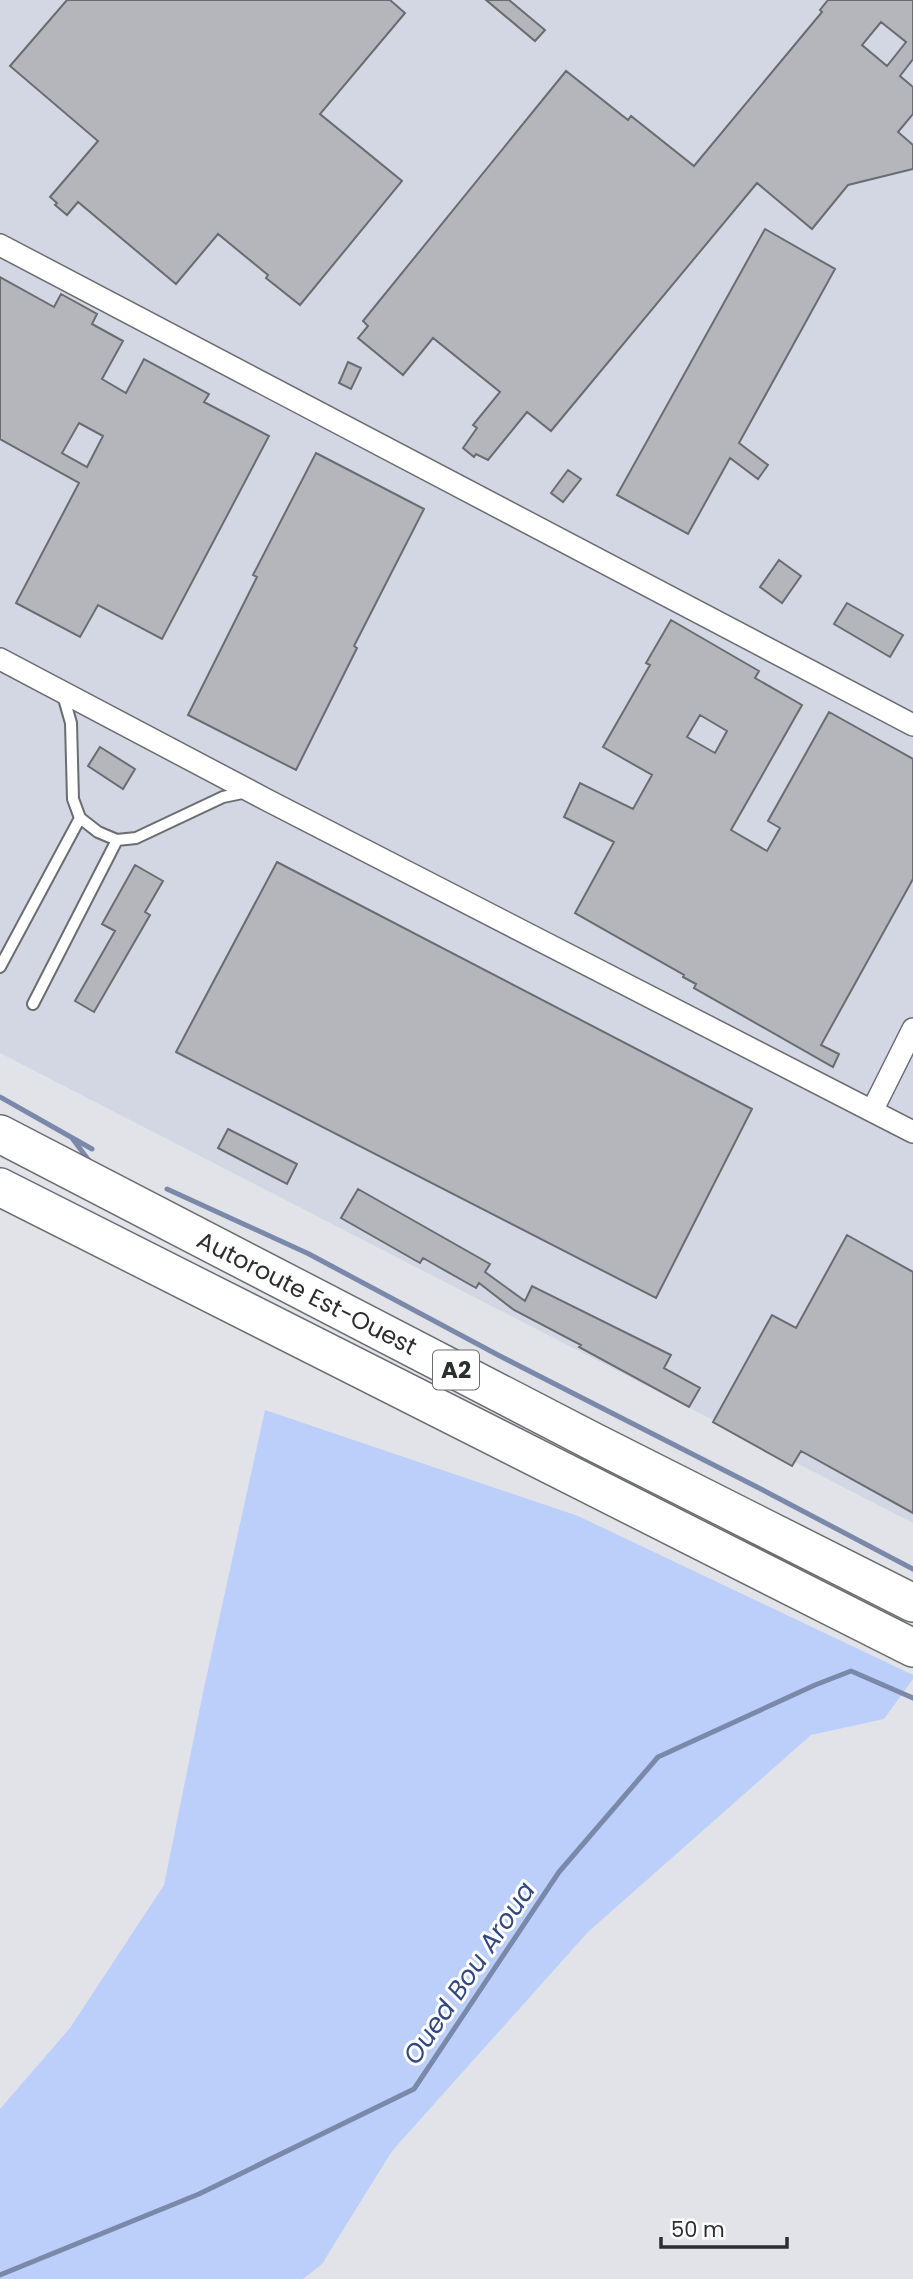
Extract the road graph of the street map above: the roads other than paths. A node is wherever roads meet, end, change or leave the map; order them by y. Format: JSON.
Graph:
{"nodes":[{"id":1,"x":0,"y":245,"type":"edge"},
{"id":2,"x":0,"y":659,"type":"edge"},
{"id":3,"x":62,"y":692,"type":"junction"},
{"id":4,"x":913,"y":725,"type":"edge"},
{"id":5,"x":250,"y":791,"type":"junction"},
{"id":6,"x":79,"y":818,"type":"junction"},
{"id":7,"x":117,"y":840,"type":"junction"},
{"id":8,"x":0,"y":967,"type":"edge"},
{"id":9,"x":33,"y":1004,"type":"dead end"},
{"id":10,"x":913,"y":1029,"type":"edge"},
{"id":11,"x":872,"y":1111,"type":"junction"},
{"id":12,"x":913,"y":1132,"type":"edge"},
{"id":13,"x":0,"y":1134,"type":"edge"},
{"id":14,"x":0,"y":1187,"type":"edge"},
{"id":15,"x":913,"y":1603,"type":"edge"},
{"id":16,"x":913,"y":1648,"type":"edge"}],
"edges":[{"from":1,"to":4,"type":"street"},
{"from":2,"to":3,"type":"street"},
{"from":3,"to":5,"type":"street"},
{"from":3,"to":6,"type":"lane"},
{"from":5,"to":7,"type":"lane"},
{"from":5,"to":11,"type":"street"},
{"from":6,"to":7,"type":"lane"},
{"from":6,"to":8,"type":"lane"},
{"from":7,"to":9,"type":"lane"},
{"from":10,"to":11,"type":"street"},
{"from":11,"to":12,"type":"street"},
{"from":13,"to":15,"type":"highway","name":"Autoroute Est-Ouest","number":"A2"},
{"from":14,"to":16,"type":"highway","name":"Autoroute Est-Ouest","number":"A2"}]}
